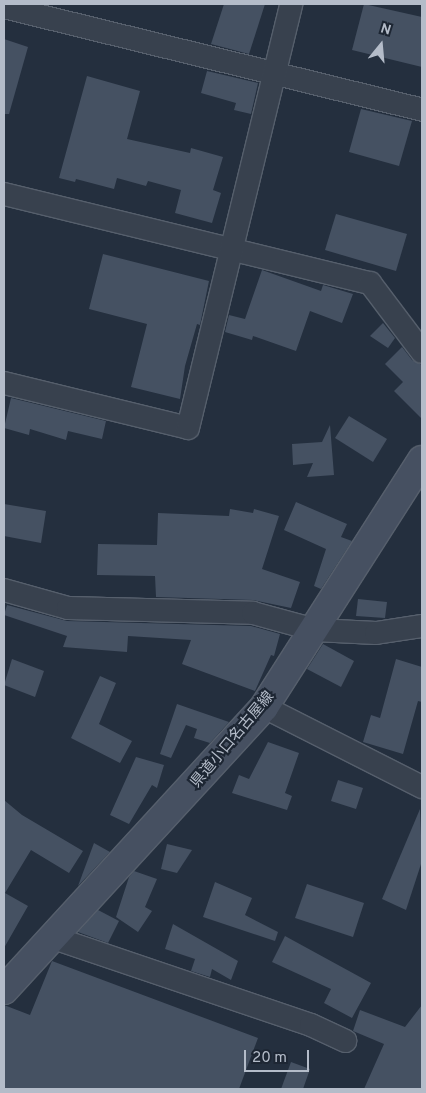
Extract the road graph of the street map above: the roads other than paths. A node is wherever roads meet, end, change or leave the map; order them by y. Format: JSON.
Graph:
{"nodes":[{"id":1,"x":291,"y":4,"type":"edge"},
{"id":2,"x":4,"y":6,"type":"edge"},
{"id":3,"x":274,"y":73,"type":"junction"},
{"id":4,"x":422,"y":110,"type":"edge"},
{"id":5,"x":4,"y":194,"type":"edge"},
{"id":6,"x":232,"y":251,"type":"junction"},
{"id":7,"x":422,"y":352,"type":"edge"},
{"id":8,"x":4,"y":382,"type":"edge"},
{"id":9,"x":422,"y":460,"type":"edge"},
{"id":10,"x":4,"y":590,"type":"edge"},
{"id":11,"x":422,"y":626,"type":"edge"},
{"id":12,"x":315,"y":630,"type":"junction"},
{"id":13,"x":264,"y":708,"type":"junction"},
{"id":14,"x":422,"y":787,"type":"edge"},
{"id":15,"x":54,"y":938,"type":"junction"},
{"id":16,"x":4,"y":990,"type":"edge"},
{"id":17,"x":345,"y":1041,"type":"dead end"}],
"edges":[{"from":1,"to":3,"type":"street"},
{"from":2,"to":3,"type":"street"},
{"from":3,"to":4,"type":"street"},
{"from":3,"to":6,"type":"street"},
{"from":5,"to":6,"type":"street"},
{"from":6,"to":7,"type":"street"},
{"from":6,"to":8,"type":"street"},
{"from":9,"to":12,"type":"main road","name":"県道小口名古屋線"},
{"from":10,"to":12,"type":"street"},
{"from":11,"to":12,"type":"street"},
{"from":12,"to":13,"type":"main road","name":"県道小口名古屋線"},
{"from":13,"to":14,"type":"street"},
{"from":13,"to":15,"type":"main road","name":"県道小口名古屋線"},
{"from":15,"to":16,"type":"main road","name":"県道小口名古屋線"},
{"from":15,"to":17,"type":"street"}]}
